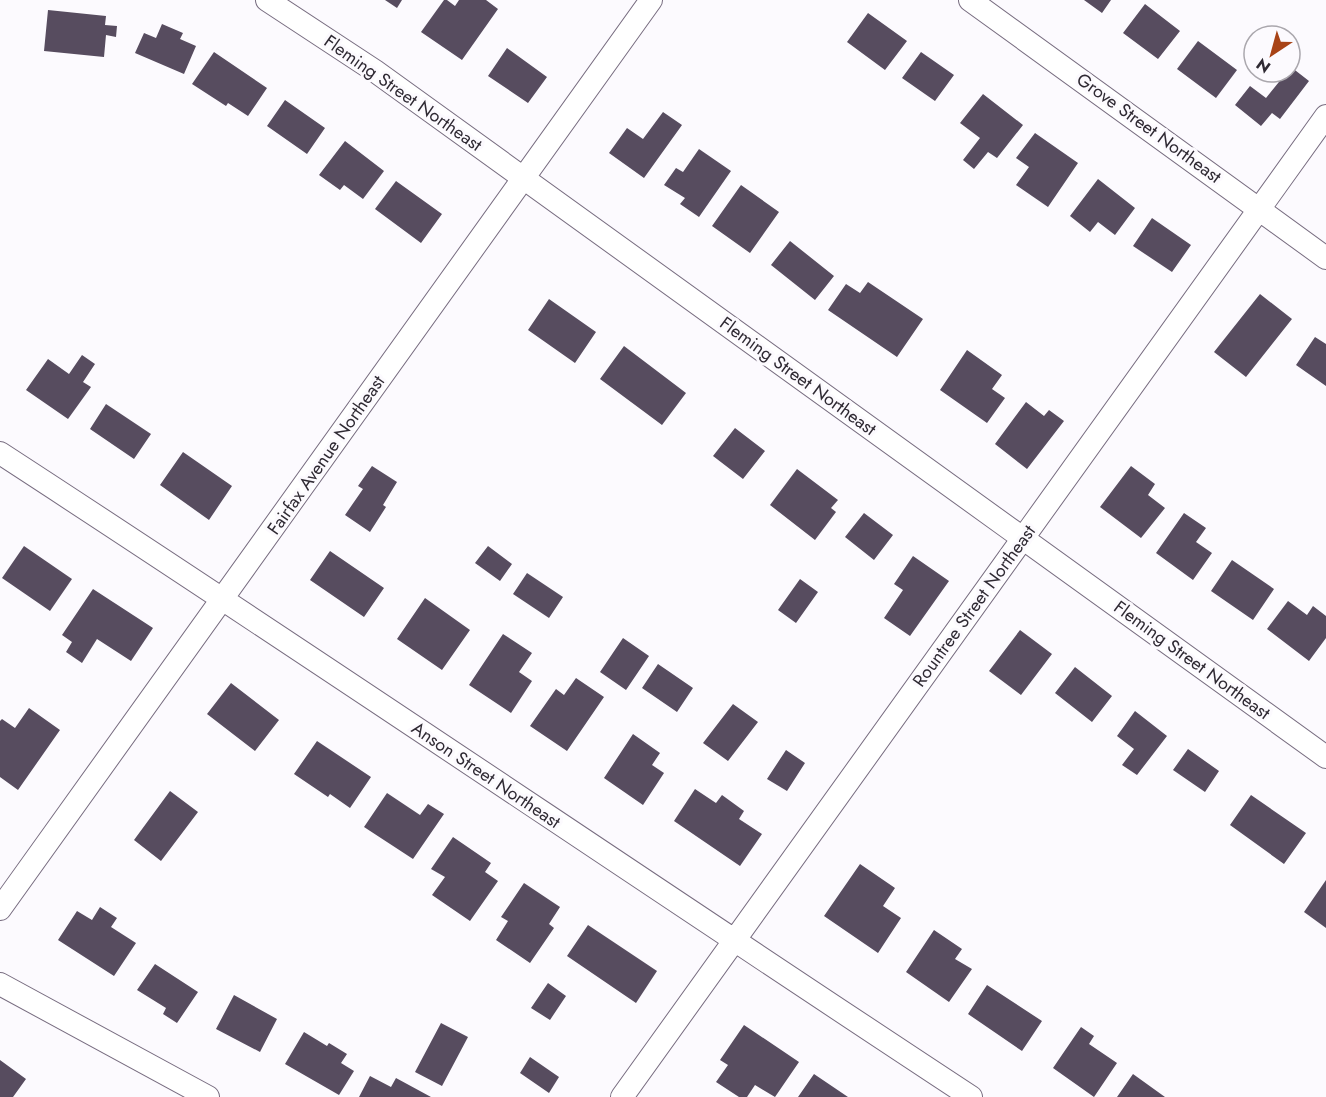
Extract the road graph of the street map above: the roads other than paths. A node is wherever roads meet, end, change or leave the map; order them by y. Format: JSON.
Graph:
{"nodes":[{"id":1,"x":267,"y":0,"type":"edge"},
{"id":2,"x":651,"y":0,"type":"edge"},
{"id":3,"x":970,"y":0,"type":"edge"},
{"id":4,"x":1326,"y":116,"type":"edge"},
{"id":5,"x":523,"y":178,"type":"junction"},
{"id":6,"x":1260,"y":209,"type":"junction"},
{"id":7,"x":1326,"y":258,"type":"edge"},
{"id":8,"x":0,"y":453,"type":"edge"},
{"id":9,"x":1023,"y":538,"type":"junction"},
{"id":10,"x":224,"y":599,"type":"junction"},
{"id":11,"x":1326,"y":757,"type":"edge"},
{"id":12,"x":0,"y":909,"type":"edge"},
{"id":13,"x":733,"y":940,"type":"junction"},
{"id":14,"x":0,"y":984,"type":"edge"},
{"id":15,"x":208,"y":1097,"type":"edge"},
{"id":16,"x":622,"y":1097,"type":"edge"},
{"id":17,"x":971,"y":1097,"type":"edge"}],
"edges":[{"from":1,"to":5,"type":"street","name":"Fleming Street Northeast"},
{"from":2,"to":5,"type":"street","name":"Fairfax Avenue Northeast"},
{"from":3,"to":6,"type":"street","name":"Grove Street Northeast"},
{"from":4,"to":6,"type":"street","name":"Rountree Street Northeast"},
{"from":5,"to":9,"type":"street","name":"Fleming Street Northeast"},
{"from":5,"to":10,"type":"street","name":"Fairfax Avenue Northeast"},
{"from":6,"to":7,"type":"street","name":"Grove Street Northeast"},
{"from":6,"to":9,"type":"street","name":"Rountree Street Northeast"},
{"from":8,"to":10,"type":"street","name":"Anson Street Northeast"},
{"from":9,"to":11,"type":"street","name":"Fleming Street Northeast"},
{"from":9,"to":13,"type":"street","name":"Rountree Street Northeast"},
{"from":10,"to":12,"type":"street","name":"Fairfax Avenue Northeast"},
{"from":10,"to":13,"type":"street","name":"Anson Street Northeast"},
{"from":13,"to":16,"type":"street","name":"Rountree Street Northeast"},
{"from":13,"to":17,"type":"street","name":"Anson Street Northeast"},
{"from":14,"to":15,"type":"street"}]}
